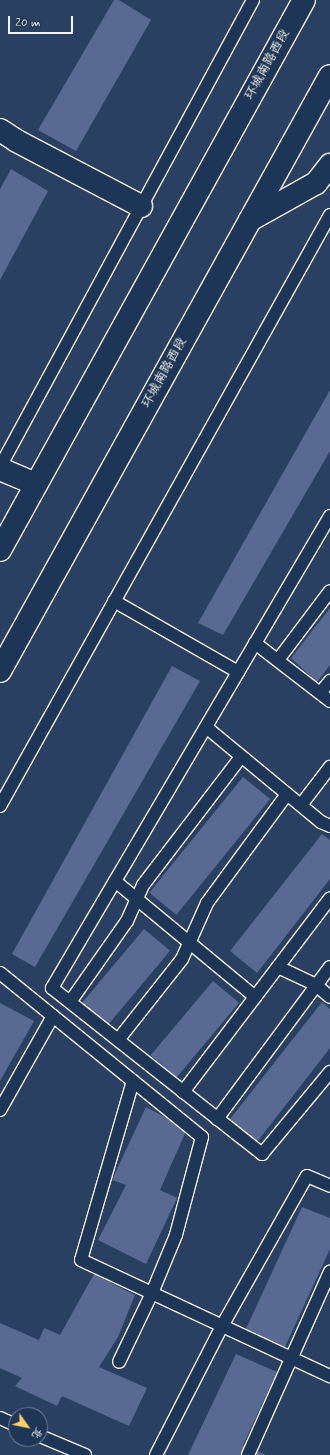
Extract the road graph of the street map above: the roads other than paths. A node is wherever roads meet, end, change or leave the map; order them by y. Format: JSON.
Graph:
{"nodes":[{"id":1,"x":253,"y":0,"type":"edge"},
{"id":2,"x":304,"y":0,"type":"edge"},
{"id":3,"x":330,"y":76,"type":"edge"},
{"id":4,"x":0,"y":130,"type":"edge"},
{"id":5,"x":330,"y":165,"type":"edge"},
{"id":6,"x":141,"y":206,"type":"junction"},
{"id":7,"x":330,"y":215,"type":"edge"},
{"id":8,"x":250,"y":220,"type":"junction"},
{"id":9,"x":0,"y":468,"type":"edge"},
{"id":10,"x":36,"y":484,"type":"junction"},
{"id":11,"x":330,"y":516,"type":"edge"},
{"id":12,"x":0,"y":550,"type":"edge"},
{"id":13,"x":330,"y":591,"type":"edge"},
{"id":14,"x":114,"y":601,"type":"junction"},
{"id":15,"x":255,"y":643,"type":"junction"},
{"id":16,"x":278,"y":660,"type":"junction"},
{"id":17,"x":0,"y":670,"type":"edge"},
{"id":18,"x":238,"y":672,"type":"junction"},
{"id":19,"x":330,"y":681,"type":"edge"},
{"id":20,"x":320,"y":693,"type":"junction"},
{"id":21,"x":330,"y":701,"type":"edge"},
{"id":22,"x":206,"y":727,"type":"junction"},
{"id":23,"x":242,"y":757,"type":"junction"},
{"id":24,"x":330,"y":767,"type":"edge"},
{"id":25,"x":287,"y":794,"type":"junction"},
{"id":26,"x":301,"y":805,"type":"junction"},
{"id":27,"x":0,"y":806,"type":"edge"},
{"id":28,"x":330,"y":826,"type":"edge"},
{"id":29,"x":115,"y":881,"type":"junction"},
{"id":30,"x":330,"y":898,"type":"edge"},
{"id":31,"x":137,"y":899,"type":"junction"},
{"id":32,"x":189,"y":943,"type":"junction"},
{"id":33,"x":278,"y":967,"type":"junction"},
{"id":34,"x":330,"y":967,"type":"edge"},
{"id":35,"x":0,"y":973,"type":"edge"},
{"id":36,"x":316,"y":986,"type":"junction"},
{"id":37,"x":255,"y":997,"type":"junction"},
{"id":38,"x":330,"y":997,"type":"edge"},
{"id":39,"x":70,"y":1002,"type":"junction"},
{"id":40,"x":53,"y":1016,"type":"junction"},
{"id":41,"x":118,"y":1040,"type":"junction"},
{"id":42,"x":330,"y":1072,"type":"edge"},
{"id":43,"x":133,"y":1081,"type":"junction"},
{"id":44,"x":183,"y":1092,"type":"junction"},
{"id":45,"x":0,"y":1110,"type":"edge"},
{"id":46,"x":217,"y":1118,"type":"junction"},
{"id":47,"x":330,"y":1186,"type":"edge"},
{"id":48,"x":330,"y":1272,"type":"edge"},
{"id":49,"x":152,"y":1293,"type":"junction"},
{"id":50,"x":222,"y":1326,"type":"junction"},
{"id":51,"x":291,"y":1358,"type":"junction"},
{"id":52,"x":118,"y":1362,"type":"dead end"},
{"id":53,"x":330,"y":1376,"type":"edge"},
{"id":54,"x":48,"y":1439,"type":"edge"},
{"id":55,"x":85,"y":1455,"type":"edge"},
{"id":56,"x":156,"y":1455,"type":"edge"},
{"id":57,"x":248,"y":1455,"type":"edge"}],
"edges":[{"from":1,"to":6,"type":"lane"},
{"from":2,"to":10,"type":"main road","name":"环城南路西段"},
{"from":3,"to":8,"type":"main road","name":"环城南路西段"},
{"from":4,"to":6,"type":"main road"},
{"from":5,"to":8,"type":"main road"},
{"from":6,"to":9,"type":"lane"},
{"from":7,"to":14,"type":"lane"},
{"from":8,"to":17,"type":"main road","name":"环城南路西段"},
{"from":9,"to":10,"type":"main road"},
{"from":10,"to":12,"type":"main road","name":"环城南路西段"},
{"from":11,"to":15,"type":"lane"},
{"from":13,"to":16,"type":"lane"},
{"from":14,"to":18,"type":"lane"},
{"from":14,"to":27,"type":"lane"},
{"from":15,"to":16,"type":"lane"},
{"from":15,"to":18,"type":"lane"},
{"from":16,"to":20,"type":"lane"},
{"from":18,"to":22,"type":"lane"},
{"from":19,"to":20,"type":"lane"},
{"from":20,"to":21,"type":"lane"},
{"from":22,"to":23,"type":"lane"},
{"from":22,"to":29,"type":"lane"},
{"from":23,"to":25,"type":"lane"},
{"from":23,"to":31,"type":"lane"},
{"from":24,"to":26,"type":"lane"},
{"from":25,"to":26,"type":"lane"},
{"from":25,"to":32,"type":"lane"},
{"from":26,"to":28,"type":"lane"},
{"from":29,"to":31,"type":"lane"},
{"from":29,"to":39,"type":"lane"},
{"from":30,"to":33,"type":"lane"},
{"from":31,"to":32,"type":"lane"},
{"from":31,"to":39,"type":"lane"},
{"from":32,"to":37,"type":"lane"},
{"from":32,"to":41,"type":"lane"},
{"from":33,"to":36,"type":"lane"},
{"from":33,"to":37,"type":"lane"},
{"from":34,"to":36,"type":"lane"},
{"from":35,"to":40,"type":"lane"},
{"from":36,"to":38,"type":"lane"},
{"from":36,"to":46,"type":"lane"},
{"from":37,"to":44,"type":"lane"},
{"from":39,"to":41,"type":"lane"},
{"from":40,"to":43,"type":"lane"},
{"from":40,"to":45,"type":"lane"},
{"from":41,"to":44,"type":"lane"},
{"from":42,"to":46,"type":"lane"},
{"from":43,"to":49,"type":"lane"},
{"from":43,"to":49,"type":"lane"},
{"from":44,"to":46,"type":"lane"},
{"from":47,"to":50,"type":"lane"},
{"from":48,"to":51,"type":"lane"},
{"from":49,"to":50,"type":"lane"},
{"from":49,"to":52,"type":"lane"},
{"from":50,"to":51,"type":"lane"},
{"from":50,"to":56,"type":"lane"},
{"from":51,"to":53,"type":"lane"},
{"from":51,"to":57,"type":"lane"},
{"from":54,"to":55,"type":"lane"}]}
